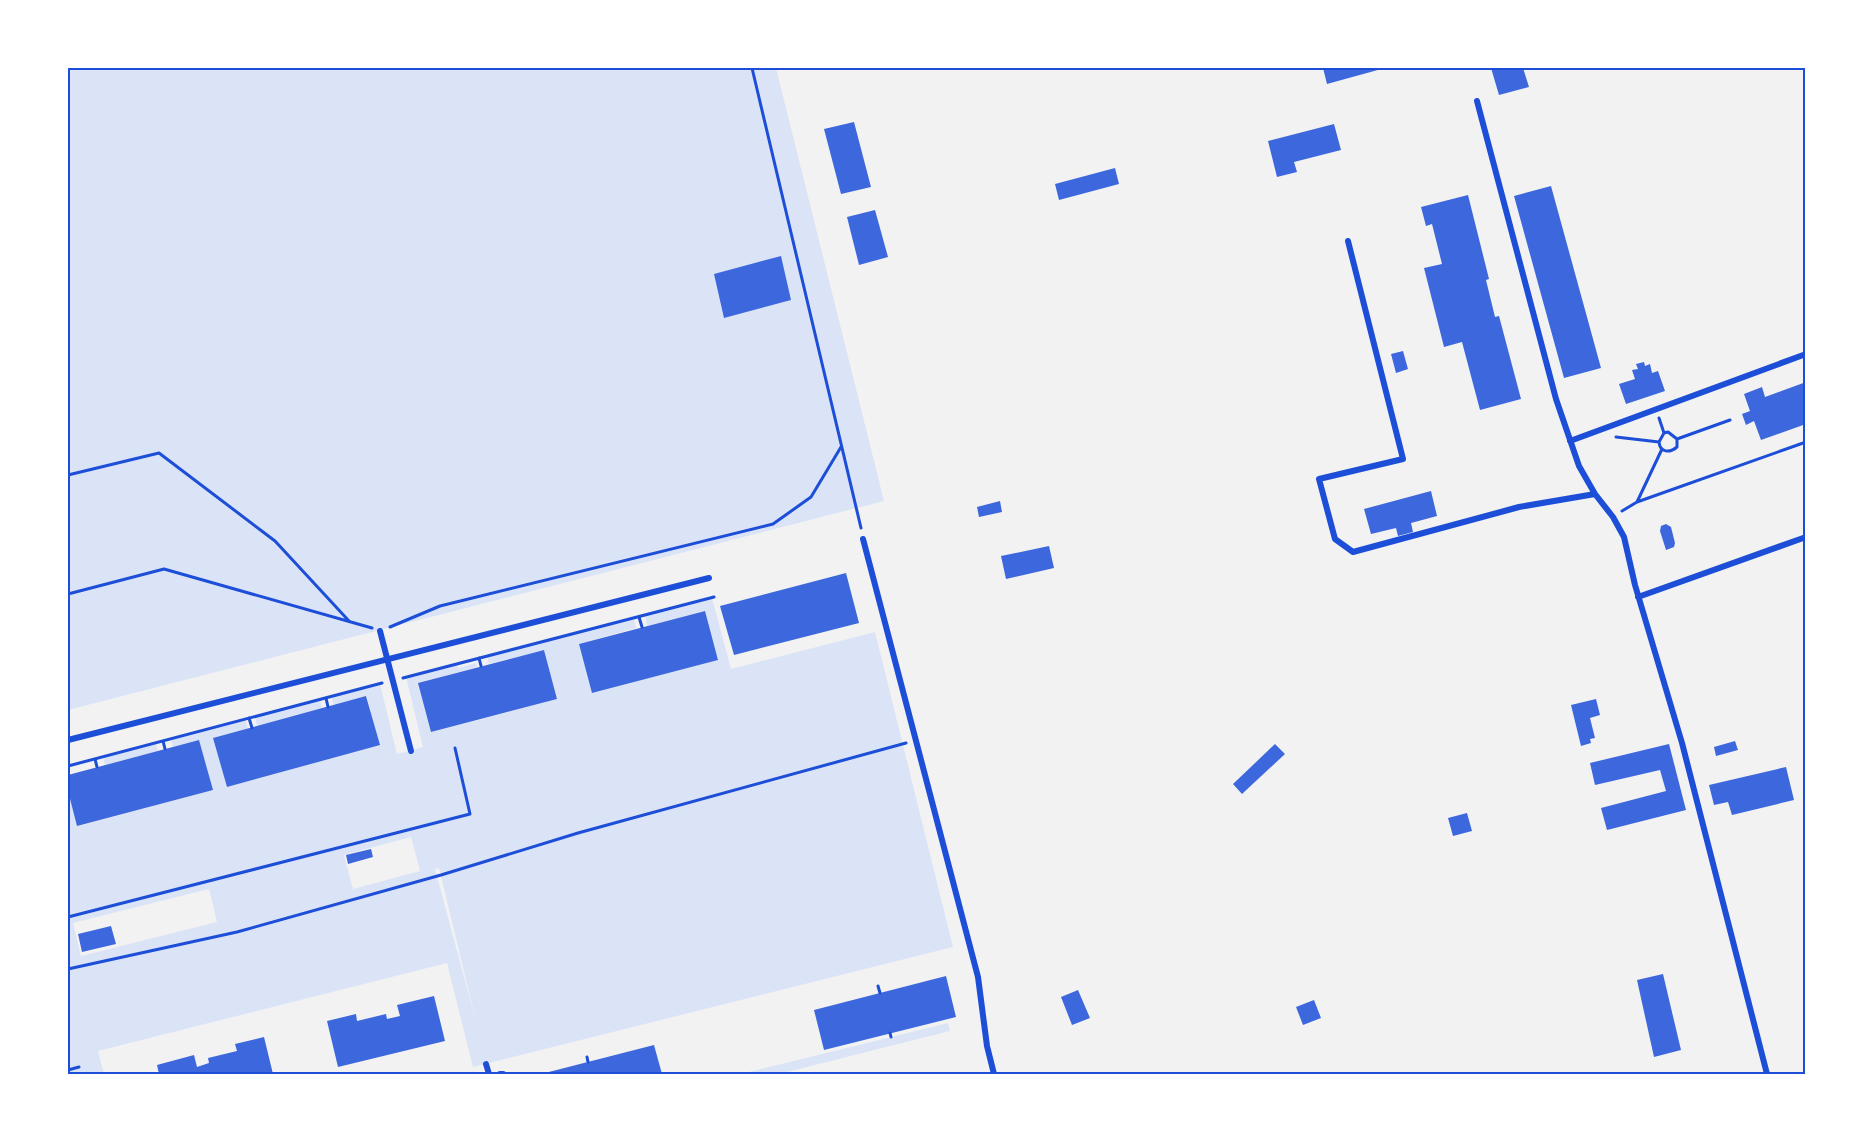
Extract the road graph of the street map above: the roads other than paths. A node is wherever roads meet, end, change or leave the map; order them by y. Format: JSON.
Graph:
{"nodes":[{"id":1,"x":1477,"y":101,"type":"dead end"},
{"id":2,"x":1348,"y":241,"type":"dead end"},
{"id":3,"x":1806,"y":354,"type":"edge"},
{"id":4,"x":1570,"y":441,"type":"junction"},
{"id":5,"x":1595,"y":494,"type":"junction"},
{"id":6,"x":1806,"y":537,"type":"edge"},
{"id":7,"x":863,"y":539,"type":"road end"},
{"id":8,"x":709,"y":578,"type":"dead end"},
{"id":9,"x":1638,"y":597,"type":"junction"},
{"id":10,"x":380,"y":631,"type":"road end"},
{"id":11,"x":387,"y":658,"type":"junction"},
{"id":12,"x":68,"y":740,"type":"edge"},
{"id":13,"x":411,"y":751,"type":"dead end"},
{"id":14,"x":486,"y":1064,"type":"dead end"},
{"id":15,"x":489,"y":1074,"type":"edge"},
{"id":16,"x":994,"y":1074,"type":"edge"},
{"id":17,"x":1767,"y":1074,"type":"edge"}],
"edges":[{"from":1,"to":4,"type":"street"},
{"from":2,"to":5,"type":"street"},
{"from":3,"to":4,"type":"street"},
{"from":4,"to":5,"type":"street"},
{"from":5,"to":9,"type":"street"},
{"from":6,"to":9,"type":"street"},
{"from":7,"to":16,"type":"street"},
{"from":8,"to":11,"type":"street"},
{"from":9,"to":17,"type":"street"},
{"from":10,"to":11,"type":"street"},
{"from":11,"to":12,"type":"street"},
{"from":11,"to":13,"type":"street"},
{"from":14,"to":15,"type":"street"}]}
